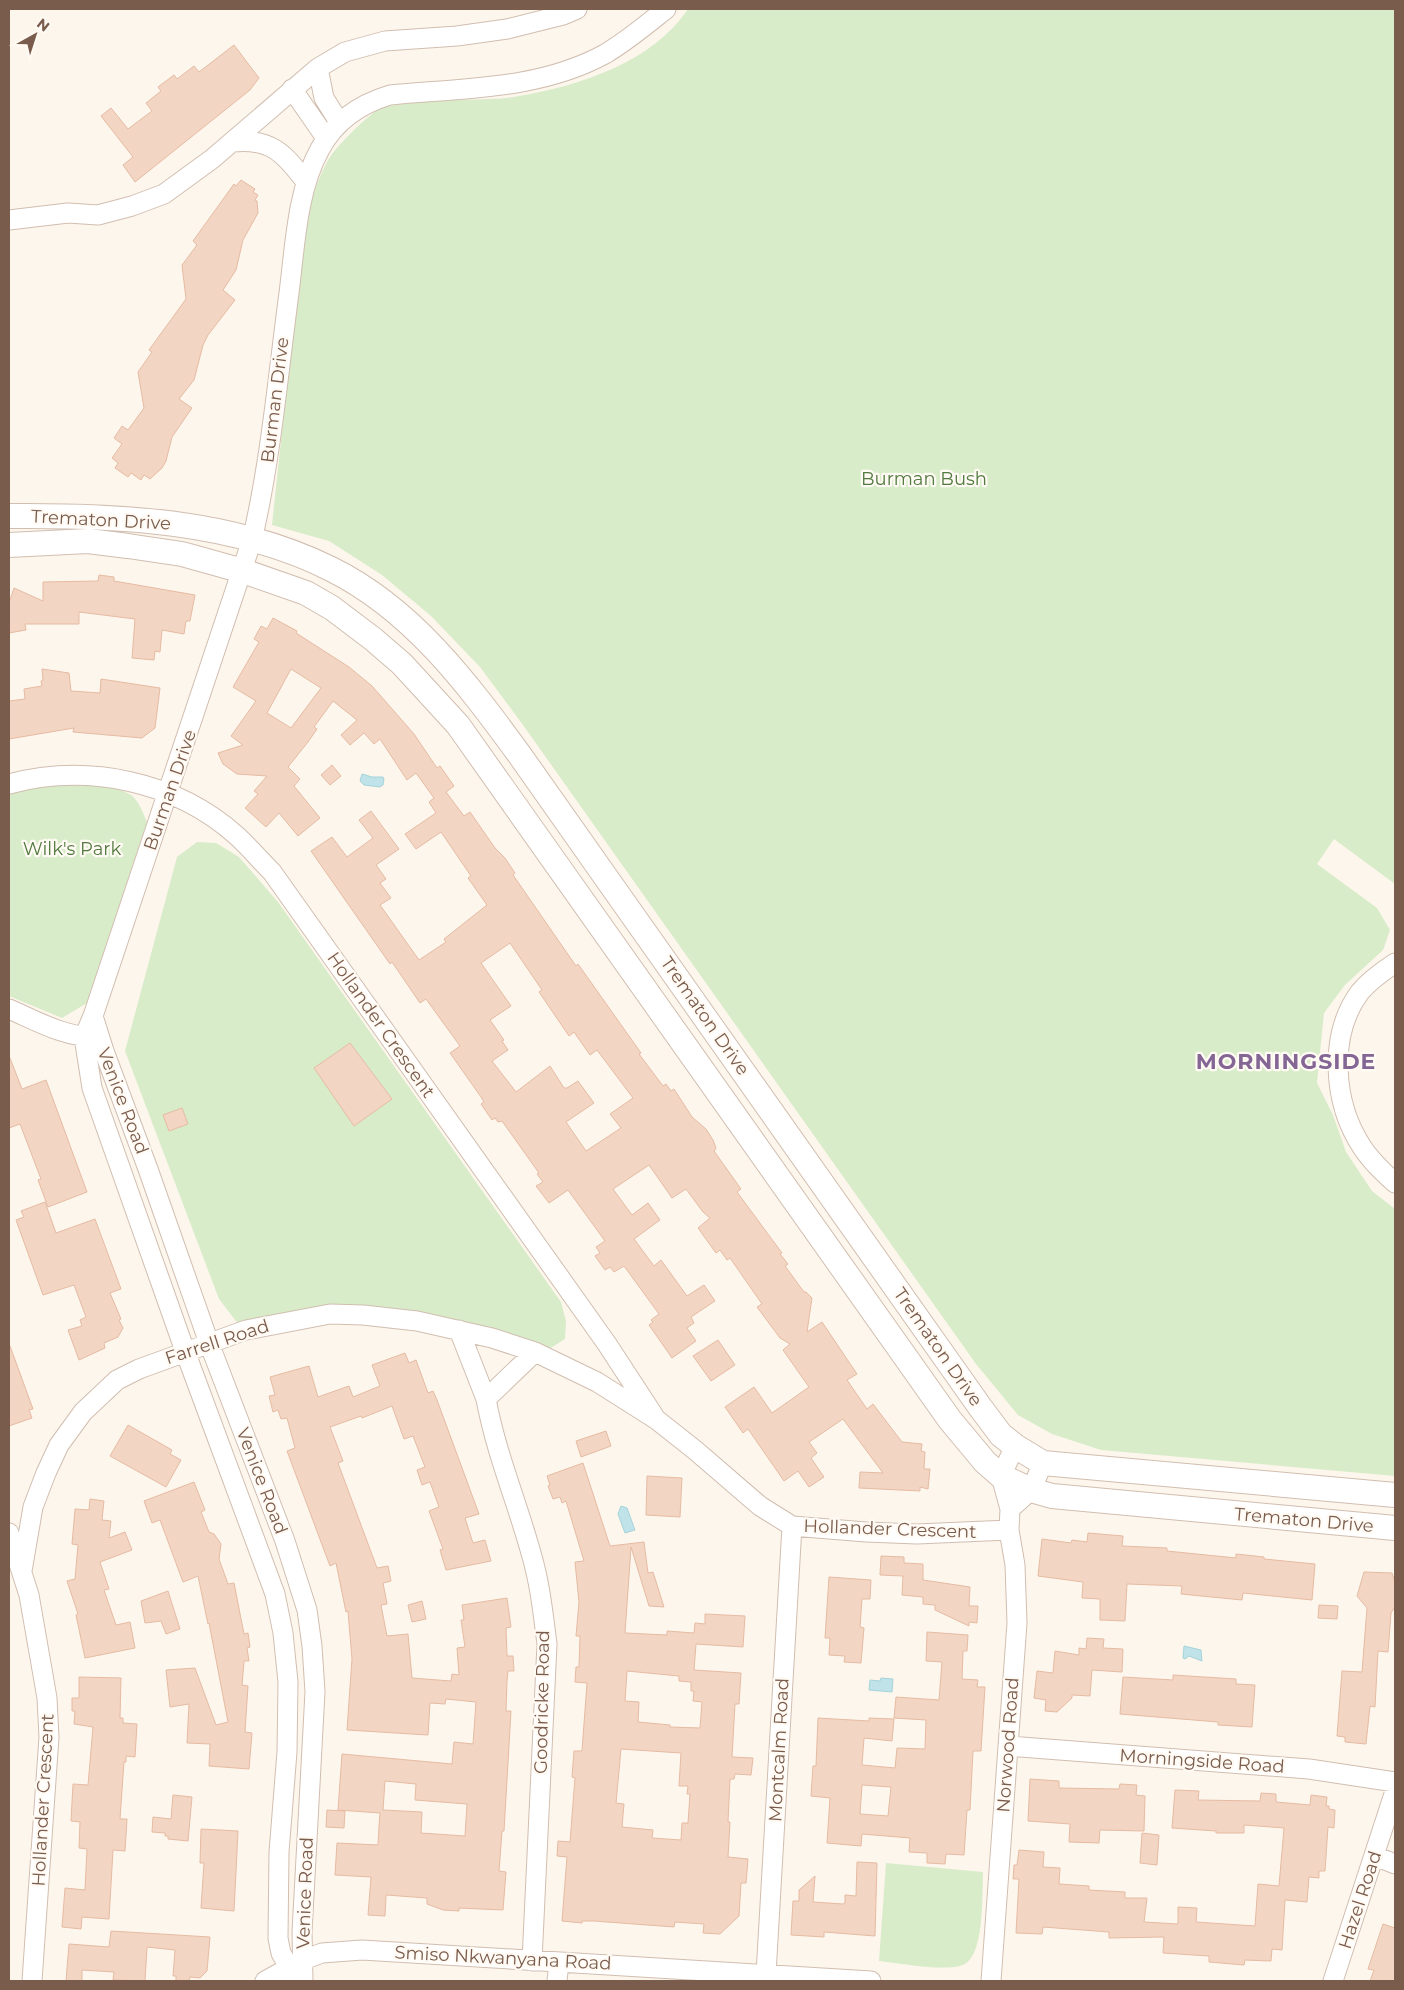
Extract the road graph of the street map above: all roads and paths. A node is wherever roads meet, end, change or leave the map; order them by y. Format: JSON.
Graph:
{"nodes":[{"id":1,"x":576,"y":9,"type":"edge"},
{"id":2,"x":666,"y":9,"type":"edge"},
{"id":3,"x":318,"y":68,"type":"junction"},
{"id":4,"x":292,"y":89,"type":"junction"},
{"id":5,"x":339,"y":122,"type":"junction"},
{"id":6,"x":326,"y":138,"type":"junction"},
{"id":7,"x":232,"y":142,"type":"junction"},
{"id":8,"x":306,"y":182,"type":"junction"},
{"id":9,"x":9,"y":220,"type":"edge"},
{"id":10,"x":11,"y":516,"type":"edge"},
{"id":11,"x":252,"y":540,"type":"junction"},
{"id":12,"x":11,"y":545,"type":"edge"},
{"id":13,"x":243,"y":571,"type":"junction"},
{"id":14,"x":483,"y":704,"type":"junction"},
{"id":15,"x":458,"y":725,"type":"junction"},
{"id":16,"x":9,"y":784,"type":"edge"},
{"id":17,"x":169,"y":793,"type":"junction"},
{"id":18,"x":612,"y":885,"type":"junction"},
{"id":19,"x":584,"y":903,"type":"junction"},
{"id":20,"x":1395,"y":962,"type":"edge"},
{"id":21,"x":9,"y":1009,"type":"edge"},
{"id":22,"x":716,"y":1032,"type":"junction"},
{"id":23,"x":91,"y":1037,"type":"junction"},
{"id":24,"x":688,"y":1050,"type":"junction"},
{"id":25,"x":798,"y":1148,"type":"junction"},
{"id":26,"x":771,"y":1166,"type":"junction"},
{"id":27,"x":148,"y":1169,"type":"junction"},
{"id":28,"x":122,"y":1176,"type":"junction"},
{"id":29,"x":1395,"y":1183,"type":"edge"},
{"id":30,"x":911,"y":1309,"type":"junction"},
{"id":31,"x":885,"y":1327,"type":"junction"},
{"id":32,"x":459,"y":1330,"type":"junction"},
{"id":33,"x":209,"y":1343,"type":"junction"},
{"id":34,"x":185,"y":1352,"type":"junction"},
{"id":35,"x":535,"y":1352,"type":"junction"},
{"id":36,"x":486,"y":1399,"type":"junction"},
{"id":37,"x":657,"y":1420,"type":"junction"},
{"id":38,"x":1015,"y":1446,"type":"junction"},
{"id":39,"x":1043,"y":1463,"type":"junction"},
{"id":40,"x":1001,"y":1476,"type":"junction"},
{"id":41,"x":1248,"y":1482,"type":"junction"},
{"id":42,"x":1030,"y":1490,"type":"junction"},
{"id":43,"x":1395,"y":1495,"type":"edge"},
{"id":44,"x":1010,"y":1509,"type":"junction"},
{"id":45,"x":1249,"y":1515,"type":"junction"},
{"id":46,"x":792,"y":1526,"type":"junction"},
{"id":47,"x":1395,"y":1528,"type":"edge"},
{"id":48,"x":1009,"y":1530,"type":"junction"},
{"id":49,"x":9,"y":1533,"type":"edge"},
{"id":50,"x":22,"y":1571,"type":"junction"},
{"id":51,"x":301,"y":1587,"type":"junction"},
{"id":52,"x":275,"y":1594,"type":"junction"},
{"id":53,"x":1008,"y":1746,"type":"junction"},
{"id":54,"x":287,"y":1752,"type":"junction"},
{"id":55,"x":312,"y":1754,"type":"junction"},
{"id":56,"x":1395,"y":1782,"type":"edge"},
{"id":57,"x":1395,"y":1791,"type":"edge"},
{"id":58,"x":1375,"y":1856,"type":"junction"},
{"id":59,"x":1395,"y":1864,"type":"edge"},
{"id":60,"x":532,"y":1961,"type":"junction"},
{"id":61,"x":559,"y":1962,"type":"junction"},
{"id":62,"x":296,"y":1970,"type":"edge"},
{"id":63,"x":766,"y":1974,"type":"junction"},
{"id":64,"x":32,"y":1981,"type":"edge"},
{"id":65,"x":265,"y":1981,"type":"edge"},
{"id":66,"x":303,"y":1981,"type":"edge"},
{"id":67,"x":557,"y":1981,"type":"edge"},
{"id":68,"x":871,"y":1981,"type":"edge"},
{"id":69,"x":991,"y":1981,"type":"edge"},
{"id":70,"x":1333,"y":1981,"type":"edge"}],
"edges":[{"from":1,"to":3,"type":"street"},
{"from":2,"to":5,"type":"street","name":"Burman Drive"},
{"from":3,"to":4,"type":"street"},
{"from":3,"to":5,"type":"street"},
{"from":4,"to":6,"type":"street"},
{"from":4,"to":7,"type":"street"},
{"from":5,"to":6,"type":"street","name":"Burman Drive"},
{"from":6,"to":8,"type":"street","name":"Burman Drive"},
{"from":7,"to":8,"type":"street"},
{"from":7,"to":9,"type":"street"},
{"from":8,"to":11,"type":"street","name":"Burman Drive"},
{"from":10,"to":11,"type":"street","name":"Trematon Drive"},
{"from":10,"to":12,"type":"street"},
{"from":11,"to":13,"type":"street","name":"Burman Drive"},
{"from":11,"to":14,"type":"street","name":"Trematon Drive"},
{"from":12,"to":13,"type":"street","name":"Trematon Drive"},
{"from":13,"to":15,"type":"street","name":"Trematon Drive"},
{"from":13,"to":17,"type":"street","name":"Burman Drive"},
{"from":14,"to":15,"type":"street"},
{"from":14,"to":18,"type":"street","name":"Trematon Drive"},
{"from":15,"to":19,"type":"street","name":"Trematon Drive"},
{"from":16,"to":17,"type":"street","name":"Hollander Crescent"},
{"from":17,"to":23,"type":"street","name":"Burman Drive"},
{"from":17,"to":37,"type":"street","name":"Hollander Crescent"},
{"from":18,"to":19,"type":"street"},
{"from":18,"to":22,"type":"street","name":"Trematon Drive"},
{"from":19,"to":24,"type":"street","name":"Trematon Drive"},
{"from":20,"to":29,"type":"street"},
{"from":21,"to":23,"type":"street","name":"Venice Road"},
{"from":22,"to":24,"type":"street"},
{"from":22,"to":25,"type":"street","name":"Trematon Drive"},
{"from":23,"to":27,"type":"street","name":"Venice Road"},
{"from":23,"to":28,"type":"street","name":"Venice Road"},
{"from":24,"to":26,"type":"street","name":"Trematon Drive"},
{"from":25,"to":26,"type":"street"},
{"from":25,"to":30,"type":"street","name":"Trematon Drive"},
{"from":26,"to":31,"type":"street","name":"Trematon Drive"},
{"from":27,"to":28,"type":"street"},
{"from":27,"to":33,"type":"street","name":"Venice Road"},
{"from":28,"to":34,"type":"street","name":"Venice Road"},
{"from":30,"to":31,"type":"street"},
{"from":30,"to":38,"type":"street","name":"Trematon Drive"},
{"from":31,"to":40,"type":"street","name":"Trematon Drive"},
{"from":32,"to":33,"type":"street","name":"Farrell Road"},
{"from":32,"to":35,"type":"street","name":"Farrell Road"},
{"from":32,"to":36,"type":"street","name":"Goodricke Road"},
{"from":33,"to":34,"type":"street","name":"Farrell Road"},
{"from":33,"to":51,"type":"street","name":"Venice Road"},
{"from":34,"to":50,"type":"street","name":"Farrell Road"},
{"from":34,"to":52,"type":"street","name":"Venice Road"},
{"from":35,"to":36,"type":"street"},
{"from":35,"to":37,"type":"street","name":"Hollander Crescent"},
{"from":36,"to":60,"type":"street","name":"Goodricke Road"},
{"from":37,"to":46,"type":"street","name":"Hollander Crescent"},
{"from":38,"to":39,"type":"street","name":"Trematon Drive"},
{"from":38,"to":40,"type":"street"},
{"from":39,"to":41,"type":"street","name":"Trematon Drive"},
{"from":39,"to":42,"type":"street"},
{"from":40,"to":42,"type":"street","name":"Trematon Drive"},
{"from":40,"to":44,"type":"street","name":"Norwood Road"},
{"from":41,"to":43,"type":"street","name":"Trematon Drive"},
{"from":41,"to":45,"type":"street"},
{"from":42,"to":44,"type":"street"},
{"from":42,"to":45,"type":"street","name":"Trematon Drive"},
{"from":44,"to":48,"type":"street","name":"Norwood Road"},
{"from":45,"to":47,"type":"street","name":"Trematon Drive"},
{"from":46,"to":48,"type":"street","name":"Hollander Crescent"},
{"from":46,"to":63,"type":"street","name":"Montcalm Road"},
{"from":48,"to":53,"type":"street","name":"Norwood Road"},
{"from":49,"to":50,"type":"street","name":"Hollander Crescent"},
{"from":50,"to":64,"type":"street","name":"Hollander Crescent"},
{"from":51,"to":52,"type":"street"},
{"from":51,"to":55,"type":"street","name":"Venice Road"},
{"from":52,"to":54,"type":"street","name":"Venice Road"},
{"from":53,"to":56,"type":"street","name":"Morningside Road"},
{"from":53,"to":69,"type":"street","name":"Norwood Road"},
{"from":54,"to":55,"type":"street"},
{"from":54,"to":62,"type":"street","name":"Venice Road"},
{"from":55,"to":62,"type":"street","name":"Venice Road"},
{"from":57,"to":58,"type":"street","name":"Hazel Road"},
{"from":58,"to":59,"type":"street"},
{"from":58,"to":70,"type":"street","name":"Hazel Road"},
{"from":60,"to":61,"type":"street","name":"Smiso Nkwanyana Road"},
{"from":60,"to":62,"type":"street","name":"Smiso Nkwanyana Road"},
{"from":61,"to":63,"type":"street","name":"Smiso Nkwanyana Road"},
{"from":61,"to":67,"type":"street"},
{"from":62,"to":65,"type":"street","name":"Smiso Nkwanyana Road"},
{"from":62,"to":66,"type":"street"},
{"from":63,"to":68,"type":"street","name":"Smiso Nkwanyana Road"}]}
